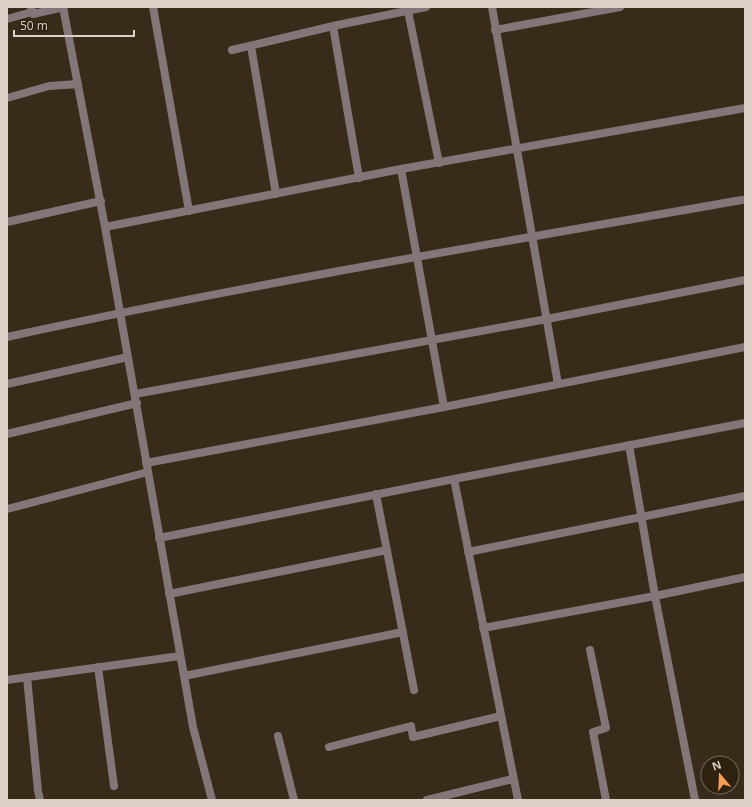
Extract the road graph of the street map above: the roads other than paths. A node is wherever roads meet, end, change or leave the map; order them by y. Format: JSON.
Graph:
{"nodes":[{"id":1,"x":64,"y":7,"type":"edge"},
{"id":2,"x":153,"y":7,"type":"edge"},
{"id":3,"x":426,"y":7,"type":"edge"},
{"id":4,"x":492,"y":7,"type":"edge"},
{"id":5,"x":620,"y":7,"type":"edge"},
{"id":6,"x":32,"y":9,"type":"edge"},
{"id":7,"x":408,"y":11,"type":"junction"},
{"id":8,"x":7,"y":19,"type":"edge"},
{"id":9,"x":333,"y":26,"type":"junction"},
{"id":10,"x":495,"y":30,"type":"junction"},
{"id":11,"x":251,"y":46,"type":"junction"},
{"id":12,"x":232,"y":50,"type":"dead end"},
{"id":13,"x":78,"y":84,"type":"junction"},
{"id":14,"x":7,"y":98,"type":"edge"},
{"id":15,"x":745,"y":108,"type":"edge"},
{"id":16,"x":517,"y":148,"type":"junction"},
{"id":17,"x":439,"y":163,"type":"junction"},
{"id":18,"x":401,"y":169,"type":"junction"},
{"id":19,"x":359,"y":178,"type":"junction"},
{"id":20,"x":276,"y":194,"type":"junction"},
{"id":21,"x":742,"y":200,"type":"dead end"},
{"id":22,"x":100,"y":201,"type":"junction"},
{"id":23,"x":189,"y":211,"type":"junction"},
{"id":24,"x":7,"y":222,"type":"edge"},
{"id":25,"x":105,"y":227,"type":"junction"},
{"id":26,"x":532,"y":236,"type":"junction"},
{"id":27,"x":417,"y":257,"type":"junction"},
{"id":28,"x":745,"y":280,"type":"edge"},
{"id":29,"x":120,"y":312,"type":"junction"},
{"id":30,"x":547,"y":319,"type":"junction"},
{"id":31,"x":7,"y":338,"type":"edge"},
{"id":32,"x":432,"y":339,"type":"junction"},
{"id":33,"x":745,"y":347,"type":"edge"},
{"id":34,"x":128,"y":357,"type":"junction"},
{"id":35,"x":7,"y":384,"type":"edge"},
{"id":36,"x":558,"y":384,"type":"junction"},
{"id":37,"x":135,"y":394,"type":"junction"},
{"id":38,"x":137,"y":403,"type":"junction"},
{"id":39,"x":444,"y":407,"type":"junction"},
{"id":40,"x":745,"y":423,"type":"edge"},
{"id":41,"x":7,"y":434,"type":"edge"},
{"id":42,"x":629,"y":445,"type":"junction"},
{"id":43,"x":146,"y":463,"type":"junction"},
{"id":44,"x":148,"y":472,"type":"junction"},
{"id":45,"x":454,"y":479,"type":"junction"},
{"id":46,"x":376,"y":494,"type":"junction"},
{"id":47,"x":745,"y":496,"type":"edge"},
{"id":48,"x":7,"y":509,"type":"edge"},
{"id":49,"x":641,"y":517,"type":"junction"},
{"id":50,"x":159,"y":538,"type":"junction"},
{"id":51,"x":387,"y":550,"type":"junction"},
{"id":52,"x":468,"y":552,"type":"junction"},
{"id":53,"x":745,"y":577,"type":"edge"},
{"id":54,"x":169,"y":594,"type":"junction"},
{"id":55,"x":655,"y":596,"type":"junction"},
{"id":56,"x":483,"y":628,"type":"junction"},
{"id":57,"x":403,"y":632,"type":"junction"},
{"id":58,"x":590,"y":650,"type":"dead end"},
{"id":59,"x":180,"y":656,"type":"junction"},
{"id":60,"x":98,"y":667,"type":"junction"},
{"id":61,"x":184,"y":676,"type":"junction"},
{"id":62,"x":26,"y":677,"type":"junction"},
{"id":63,"x":7,"y":680,"type":"edge"},
{"id":64,"x":414,"y":690,"type":"dead end"},
{"id":65,"x":501,"y":716,"type":"junction"},
{"id":66,"x":278,"y":736,"type":"dead end"},
{"id":67,"x":329,"y":747,"type":"dead end"},
{"id":68,"x":514,"y":779,"type":"junction"},
{"id":69,"x":114,"y":786,"type":"dead end"},
{"id":70,"x":40,"y":800,"type":"edge"},
{"id":71,"x":212,"y":800,"type":"edge"},
{"id":72,"x":294,"y":800,"type":"edge"},
{"id":73,"x":427,"y":800,"type":"edge"},
{"id":74,"x":518,"y":800,"type":"edge"},
{"id":75,"x":606,"y":800,"type":"edge"},
{"id":76,"x":694,"y":800,"type":"edge"}],
"edges":[{"from":1,"to":6,"type":"street"},
{"from":1,"to":13,"type":"street"},
{"from":2,"to":23,"type":"street"},
{"from":3,"to":7,"type":"street"},
{"from":4,"to":10,"type":"street"},
{"from":5,"to":10,"type":"street"},
{"from":6,"to":8,"type":"street"},
{"from":7,"to":9,"type":"street"},
{"from":7,"to":17,"type":"street"},
{"from":9,"to":11,"type":"street"},
{"from":9,"to":19,"type":"street"},
{"from":10,"to":16,"type":"street"},
{"from":11,"to":12,"type":"street"},
{"from":11,"to":20,"type":"street"},
{"from":13,"to":14,"type":"street"},
{"from":13,"to":22,"type":"street"},
{"from":15,"to":16,"type":"street"},
{"from":16,"to":17,"type":"street"},
{"from":16,"to":26,"type":"street"},
{"from":17,"to":18,"type":"street"},
{"from":18,"to":19,"type":"street"},
{"from":18,"to":27,"type":"street"},
{"from":19,"to":20,"type":"street"},
{"from":20,"to":23,"type":"street"},
{"from":21,"to":26,"type":"street"},
{"from":22,"to":24,"type":"street"},
{"from":22,"to":25,"type":"street"},
{"from":23,"to":25,"type":"street"},
{"from":25,"to":29,"type":"street"},
{"from":26,"to":27,"type":"street"},
{"from":26,"to":30,"type":"street"},
{"from":27,"to":29,"type":"street"},
{"from":27,"to":32,"type":"street"},
{"from":28,"to":30,"type":"street"},
{"from":29,"to":31,"type":"street"},
{"from":29,"to":34,"type":"street"},
{"from":30,"to":32,"type":"street"},
{"from":30,"to":36,"type":"street"},
{"from":32,"to":37,"type":"street"},
{"from":32,"to":39,"type":"street"},
{"from":33,"to":36,"type":"street"},
{"from":34,"to":35,"type":"street"},
{"from":34,"to":37,"type":"street"},
{"from":36,"to":39,"type":"street"},
{"from":37,"to":38,"type":"street"},
{"from":38,"to":41,"type":"street"},
{"from":38,"to":43,"type":"street"},
{"from":39,"to":43,"type":"street"},
{"from":40,"to":42,"type":"street"},
{"from":42,"to":45,"type":"street"},
{"from":42,"to":49,"type":"street"},
{"from":43,"to":44,"type":"street"},
{"from":44,"to":48,"type":"street"},
{"from":44,"to":50,"type":"street"},
{"from":45,"to":46,"type":"street"},
{"from":45,"to":52,"type":"street"},
{"from":46,"to":50,"type":"street"},
{"from":46,"to":51,"type":"street"},
{"from":47,"to":49,"type":"street"},
{"from":49,"to":52,"type":"street"},
{"from":49,"to":55,"type":"street"},
{"from":50,"to":54,"type":"street"},
{"from":51,"to":54,"type":"street"},
{"from":51,"to":57,"type":"street"},
{"from":52,"to":56,"type":"street"},
{"from":53,"to":55,"type":"street"},
{"from":54,"to":59,"type":"street"},
{"from":55,"to":56,"type":"street"},
{"from":55,"to":76,"type":"street"},
{"from":56,"to":65,"type":"street"},
{"from":57,"to":61,"type":"street"},
{"from":57,"to":64,"type":"street"},
{"from":58,"to":75,"type":"street"},
{"from":59,"to":60,"type":"street"},
{"from":59,"to":61,"type":"street"},
{"from":60,"to":62,"type":"street"},
{"from":60,"to":69,"type":"street"},
{"from":61,"to":71,"type":"street"},
{"from":62,"to":63,"type":"street"},
{"from":62,"to":70,"type":"street"},
{"from":65,"to":67,"type":"street"},
{"from":65,"to":68,"type":"street"},
{"from":66,"to":72,"type":"street"},
{"from":68,"to":73,"type":"street"},
{"from":68,"to":74,"type":"street"}]}
